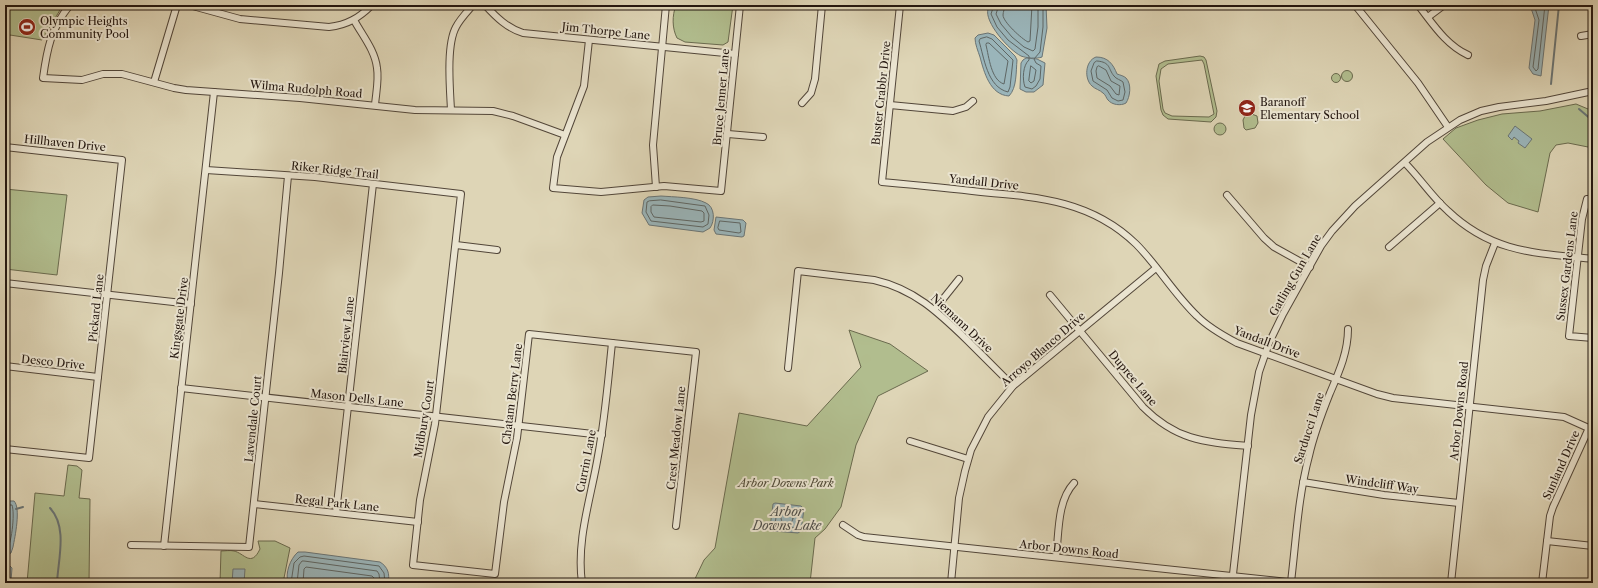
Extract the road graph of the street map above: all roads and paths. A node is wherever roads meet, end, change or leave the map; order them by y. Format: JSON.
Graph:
{"nodes":[{"id":1,"x":70,"y":5,"type":"edge"},
{"id":2,"x":177,"y":5,"type":"edge"},
{"id":3,"x":189,"y":5,"type":"edge"},
{"id":4,"x":372,"y":5,"type":"edge"},
{"id":5,"x":473,"y":5,"type":"edge"},
{"id":6,"x":485,"y":5,"type":"edge"},
{"id":7,"x":666,"y":5,"type":"edge"},
{"id":8,"x":740,"y":5,"type":"edge"},
{"id":9,"x":822,"y":5,"type":"edge"},
{"id":10,"x":900,"y":5,"type":"edge"},
{"id":11,"x":1138,"y":5,"type":"edge"},
{"id":12,"x":1154,"y":5,"type":"edge"},
{"id":13,"x":1356,"y":5,"type":"edge"},
{"id":14,"x":1418,"y":5,"type":"edge"},
{"id":15,"x":1444,"y":5,"type":"edge"},
{"id":16,"x":1428,"y":17,"type":"junction"},
{"id":17,"x":354,"y":20,"type":"junction"},
{"id":18,"x":1593,"y":34,"type":"edge"},
{"id":19,"x":1581,"y":36,"type":"dead end"},
{"id":20,"x":589,"y":40,"type":"junction"},
{"id":21,"x":662,"y":47,"type":"junction"},
{"id":22,"x":735,"y":54,"type":"junction"},
{"id":23,"x":1468,"y":55,"type":"dead end"},
{"id":24,"x":154,"y":82,"type":"junction"},
{"id":25,"x":1593,"y":91,"type":"edge"},
{"id":26,"x":214,"y":92,"type":"junction"},
{"id":27,"x":973,"y":101,"type":"dead end"},
{"id":28,"x":802,"y":103,"type":"dead end"},
{"id":29,"x":375,"y":105,"type":"junction"},
{"id":30,"x":890,"y":105,"type":"junction"},
{"id":31,"x":451,"y":110,"type":"junction"},
{"id":32,"x":1448,"y":127,"type":"junction"},
{"id":33,"x":728,"y":134,"type":"junction"},
{"id":34,"x":565,"y":135,"type":"junction"},
{"id":35,"x":763,"y":138,"type":"dead end"},
{"id":36,"x":5,"y":147,"type":"edge"},
{"id":37,"x":122,"y":160,"type":"joint"},
{"id":38,"x":1405,"y":163,"type":"junction"},
{"id":39,"x":206,"y":170,"type":"junction"},
{"id":40,"x":288,"y":176,"type":"junction"},
{"id":41,"x":882,"y":182,"type":"joint"},
{"id":42,"x":373,"y":184,"type":"junction"},
{"id":43,"x":656,"y":187,"type":"junction"},
{"id":44,"x":461,"y":194,"type":"joint"},
{"id":45,"x":1227,"y":195,"type":"dead end"},
{"id":46,"x":1587,"y":199,"type":"dead end"},
{"id":47,"x":1440,"y":204,"type":"junction"},
{"id":48,"x":1495,"y":243,"type":"junction"},
{"id":49,"x":456,"y":245,"type":"junction"},
{"id":50,"x":1389,"y":247,"type":"dead end"},
{"id":51,"x":497,"y":250,"type":"dead end"},
{"id":52,"x":1578,"y":258,"type":"junction"},
{"id":53,"x":1593,"y":259,"type":"edge"},
{"id":54,"x":1310,"y":267,"type":"junction"},
{"id":55,"x":1156,"y":268,"type":"junction"},
{"id":56,"x":959,"y":279,"type":"dead end"},
{"id":57,"x":5,"y":283,"type":"edge"},
{"id":58,"x":107,"y":295,"type":"junction"},
{"id":59,"x":1050,"y":295,"type":"dead end"},
{"id":60,"x":191,"y":304,"type":"junction"},
{"id":61,"x":935,"y":309,"type":"junction"},
{"id":62,"x":1348,"y":329,"type":"dead end"},
{"id":63,"x":1079,"y":330,"type":"junction"},
{"id":64,"x":1593,"y":338,"type":"edge"},
{"id":65,"x":612,"y":343,"type":"junction"},
{"id":66,"x":696,"y":352,"type":"joint"},
{"id":67,"x":1265,"y":354,"type":"junction"},
{"id":68,"x":5,"y":366,"type":"edge"},
{"id":69,"x":788,"y":368,"type":"dead end"},
{"id":70,"x":98,"y":377,"type":"junction"},
{"id":71,"x":1336,"y":379,"type":"junction"},
{"id":72,"x":1013,"y":386,"type":"junction"},
{"id":73,"x":181,"y":388,"type":"junction"},
{"id":74,"x":265,"y":398,"type":"junction"},
{"id":75,"x":1469,"y":406,"type":"junction"},
{"id":76,"x":348,"y":407,"type":"junction"},
{"id":77,"x":436,"y":416,"type":"junction"},
{"id":78,"x":519,"y":426,"type":"junction"},
{"id":79,"x":1591,"y":429,"type":"edge"},
{"id":80,"x":602,"y":435,"type":"junction"},
{"id":81,"x":910,"y":441,"type":"dead end"},
{"id":82,"x":1248,"y":446,"type":"junction"},
{"id":83,"x":5,"y":449,"type":"edge"},
{"id":84,"x":968,"y":459,"type":"junction"},
{"id":85,"x":1303,"y":482,"type":"junction"},
{"id":86,"x":1074,"y":483,"type":"dead end"},
{"id":87,"x":1459,"y":503,"type":"junction"},
{"id":88,"x":254,"y":504,"type":"junction"},
{"id":89,"x":336,"y":513,"type":"junction"},
{"id":90,"x":418,"y":522,"type":"junction"},
{"id":91,"x":843,"y":524,"type":"dead end"},
{"id":92,"x":676,"y":526,"type":"dead end"},
{"id":93,"x":1547,"y":541,"type":"junction"},
{"id":94,"x":131,"y":545,"type":"dead end"},
{"id":95,"x":164,"y":546,"type":"junction"},
{"id":96,"x":954,"y":546,"type":"junction"},
{"id":97,"x":1593,"y":546,"type":"edge"},
{"id":98,"x":1056,"y":557,"type":"junction"},
{"id":99,"x":494,"y":574,"type":"joint"},
{"id":100,"x":1232,"y":580,"type":"edge"},
{"id":101,"x":582,"y":583,"type":"edge"},
{"id":102,"x":951,"y":583,"type":"edge"},
{"id":103,"x":1294,"y":583,"type":"edge"},
{"id":104,"x":1451,"y":583,"type":"edge"},
{"id":105,"x":1542,"y":583,"type":"edge"}],
"edges":[{"from":1,"to":24,"type":"street","name":"Wilma Rudolph Road"},
{"from":2,"to":24,"type":"street"},
{"from":3,"to":17,"type":"street"},
{"from":4,"to":17,"type":"street"},
{"from":5,"to":31,"type":"street"},
{"from":6,"to":20,"type":"street","name":"Jim Thorpe Lane"},
{"from":7,"to":21,"type":"street"},
{"from":8,"to":22,"type":"street","name":"Bruce Jenner Lane"},
{"from":9,"to":28,"type":"street"},
{"from":10,"to":30,"type":"street","name":"Buster Crabbr Drive"},
{"from":11,"to":12,"type":"street"},
{"from":13,"to":32,"type":"street"},
{"from":14,"to":16,"type":"street"},
{"from":15,"to":16,"type":"street"},
{"from":16,"to":23,"type":"street"},
{"from":17,"to":29,"type":"street"},
{"from":18,"to":19,"type":"street"},
{"from":20,"to":21,"type":"street","name":"Jim Thorpe Lane"},
{"from":20,"to":34,"type":"street"},
{"from":21,"to":22,"type":"street","name":"Jim Thorpe Lane"},
{"from":21,"to":43,"type":"street"},
{"from":22,"to":33,"type":"street","name":"Bruce Jenner Lane"},
{"from":24,"to":26,"type":"street","name":"Wilma Rudolph Road"},
{"from":25,"to":32,"type":"street","name":"Gatling Gun Lane"},
{"from":26,"to":29,"type":"street","name":"Wilma Rudolph Road"},
{"from":26,"to":39,"type":"street","name":"Kingsgate Drive"},
{"from":27,"to":30,"type":"street"},
{"from":29,"to":31,"type":"street","name":"Wilma Rudolph Road"},
{"from":30,"to":41,"type":"street","name":"Buster Crabbr Drive"},
{"from":31,"to":34,"type":"street","name":"Wilma Rudolph Road"},
{"from":32,"to":38,"type":"street","name":"Gatling Gun Lane"},
{"from":33,"to":35,"type":"street"},
{"from":33,"to":43,"type":"street","name":"Bruce Jenner Lane"},
{"from":34,"to":43,"type":"street"},
{"from":36,"to":37,"type":"street","name":"Hillhaven Drive"},
{"from":37,"to":58,"type":"street","name":"Pickard Lane"},
{"from":38,"to":47,"type":"street"},
{"from":38,"to":54,"type":"street","name":"Gatling Gun Lane"},
{"from":39,"to":40,"type":"street","name":"Riker Ridge Trail"},
{"from":39,"to":60,"type":"street","name":"Kingsgate Drive"},
{"from":40,"to":42,"type":"street","name":"Riker Ridge Trail"},
{"from":40,"to":74,"type":"street","name":"Lavendale Court"},
{"from":41,"to":55,"type":"street","name":"Yandall Drive"},
{"from":42,"to":44,"type":"street","name":"Riker Ridge Trail"},
{"from":42,"to":76,"type":"street","name":"Blairview Lane"},
{"from":44,"to":49,"type":"street","name":"Midbury Court"},
{"from":45,"to":54,"type":"street"},
{"from":46,"to":52,"type":"street","name":"Sussex Gardens Lane"},
{"from":47,"to":48,"type":"street"},
{"from":47,"to":50,"type":"street"},
{"from":48,"to":52,"type":"street"},
{"from":48,"to":75,"type":"street","name":"Arbor Downs Road"},
{"from":49,"to":51,"type":"street"},
{"from":49,"to":77,"type":"street","name":"Midbury Court"},
{"from":52,"to":53,"type":"street"},
{"from":52,"to":64,"type":"street","name":"Sussex Gardens Lane"},
{"from":54,"to":67,"type":"street","name":"Gatling Gun Lane"},
{"from":55,"to":63,"type":"street","name":"Arroyo Blanco Drive"},
{"from":55,"to":67,"type":"street","name":"Yandall Drive"},
{"from":56,"to":61,"type":"street"},
{"from":57,"to":58,"type":"street"},
{"from":58,"to":60,"type":"street"},
{"from":58,"to":70,"type":"street","name":"Pickard Lane"},
{"from":59,"to":63,"type":"street","name":"Dupree Lane"},
{"from":60,"to":73,"type":"street","name":"Kingsgate Drive"},
{"from":61,"to":69,"type":"street","name":"Niemann Drive"},
{"from":61,"to":72,"type":"street","name":"Niemann Drive"},
{"from":62,"to":71,"type":"street","name":"Sarducci Lane"},
{"from":63,"to":72,"type":"street","name":"Arroyo Blanco Drive"},
{"from":63,"to":82,"type":"street","name":"Dupree Lane"},
{"from":65,"to":66,"type":"street","name":"Chatam Berry Lane"},
{"from":65,"to":78,"type":"street","name":"Chatam Berry Lane"},
{"from":65,"to":80,"type":"street","name":"Currin Lane"},
{"from":66,"to":92,"type":"street","name":"Crest Meadow Lane"},
{"from":67,"to":71,"type":"street","name":"Yandall Drive"},
{"from":67,"to":82,"type":"street","name":"Gatling Gun Lane"},
{"from":68,"to":70,"type":"street","name":"Desco Drive"},
{"from":70,"to":83,"type":"street","name":"Pickard Lane"},
{"from":71,"to":75,"type":"street","name":"Yandall Drive"},
{"from":71,"to":85,"type":"street","name":"Sarducci Lane"},
{"from":72,"to":84,"type":"street","name":"Arroyo Blanco Drive"},
{"from":73,"to":74,"type":"street","name":"Mason Dells Lane"},
{"from":73,"to":95,"type":"street","name":"Kingsgate Drive"},
{"from":74,"to":76,"type":"street","name":"Mason Dells Lane"},
{"from":74,"to":88,"type":"street","name":"Lavendale Court"},
{"from":75,"to":79,"type":"street","name":"Yandall Drive"},
{"from":75,"to":87,"type":"street","name":"Arbor Downs Road"},
{"from":76,"to":77,"type":"street","name":"Mason Dells Lane"},
{"from":76,"to":89,"type":"street","name":"Blairview Lane"},
{"from":77,"to":78,"type":"street","name":"Mason Dells Lane"},
{"from":77,"to":90,"type":"street","name":"Midbury Court"},
{"from":78,"to":80,"type":"street","name":"Mason Dells Lane"},
{"from":78,"to":99,"type":"street","name":"Chatam Berry Lane"},
{"from":79,"to":93,"type":"street","name":"Sunland Drive"},
{"from":80,"to":101,"type":"street","name":"Currin Lane"},
{"from":81,"to":84,"type":"street"},
{"from":82,"to":100,"type":"street","name":"Gatling Gun Lane"},
{"from":84,"to":96,"type":"street","name":"Arroyo Blanco Drive"},
{"from":85,"to":87,"type":"street","name":"Windcliff Way"},
{"from":85,"to":103,"type":"street","name":"Sarducci Lane"},
{"from":86,"to":98,"type":"street"},
{"from":87,"to":104,"type":"street","name":"Arbor Downs Road"},
{"from":88,"to":89,"type":"street","name":"Regal Park Lane"},
{"from":88,"to":95,"type":"street","name":"Lavendale Court"},
{"from":89,"to":90,"type":"street","name":"Regal Park Lane"},
{"from":90,"to":99,"type":"street","name":"Midbury Court"},
{"from":91,"to":96,"type":"street","name":"Arbor Downs Road"},
{"from":93,"to":97,"type":"street"},
{"from":93,"to":105,"type":"street","name":"Sunland Drive"},
{"from":94,"to":95,"type":"street","name":"Lavendale Court"},
{"from":96,"to":98,"type":"street","name":"Arbor Downs Road"},
{"from":96,"to":102,"type":"street","name":"Arroyo Blanco Drive"},
{"from":98,"to":100,"type":"street","name":"Arbor Downs Road"},
{"from":100,"to":103,"type":"street","name":"Arbor Downs Road"}]}
